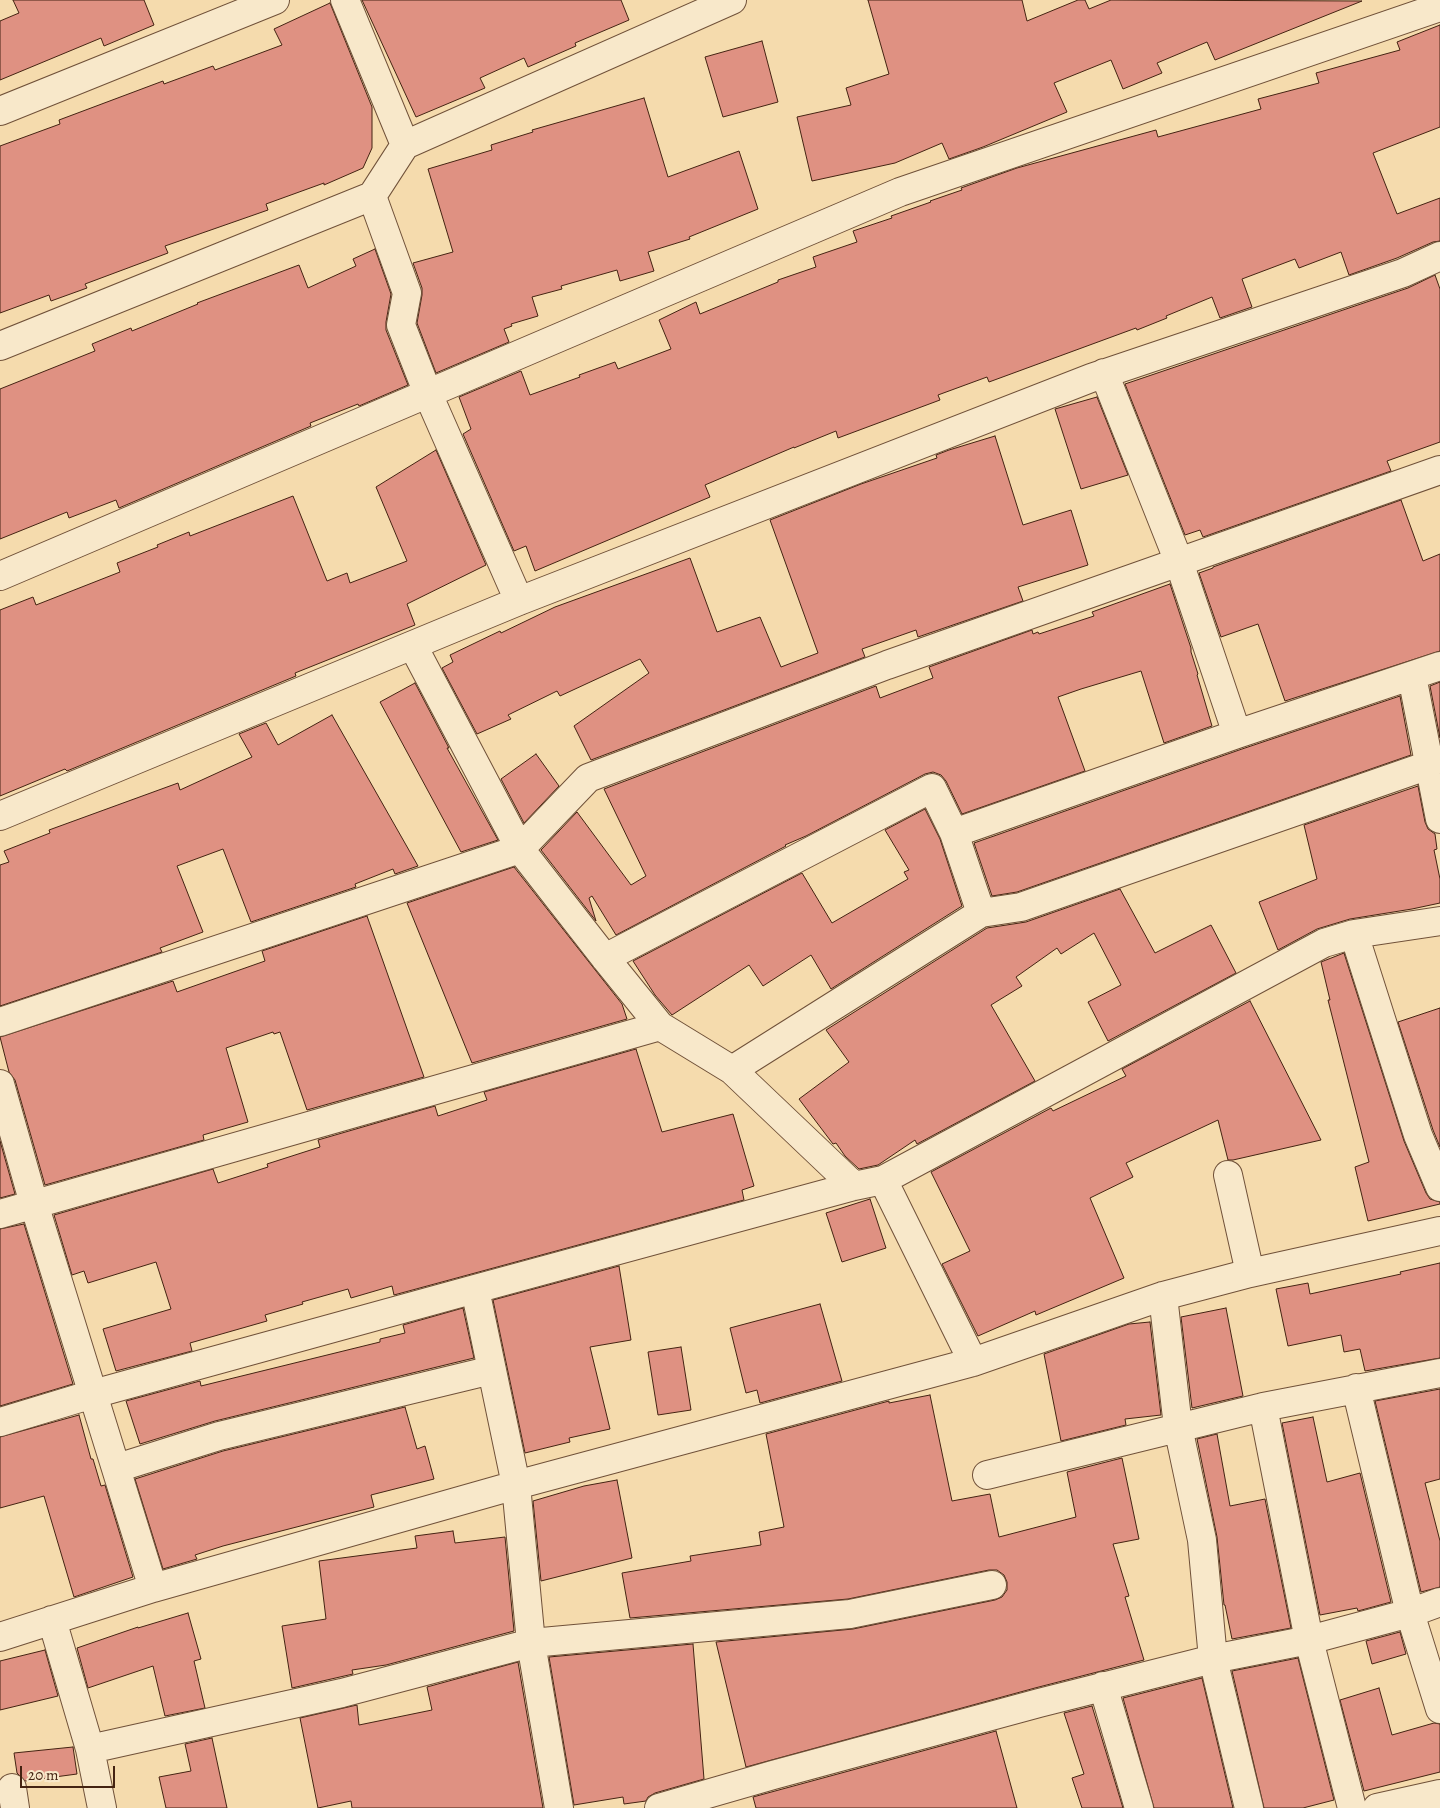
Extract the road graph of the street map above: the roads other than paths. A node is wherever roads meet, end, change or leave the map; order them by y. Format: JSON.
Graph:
{"nodes":[{"id":1,"x":275,"y":0,"type":"edge"},
{"id":2,"x":345,"y":0,"type":"edge"},
{"id":3,"x":732,"y":0,"type":"edge"},
{"id":4,"x":1440,"y":7,"type":"edge"},
{"id":5,"x":0,"y":111,"type":"edge"},
{"id":6,"x":405,"y":145,"type":"junction"},
{"id":7,"x":372,"y":196,"type":"junction"},
{"id":8,"x":1440,"y":256,"type":"edge"},
{"id":9,"x":0,"y":346,"type":"edge"},
{"id":10,"x":1104,"y":373,"type":"junction"},
{"id":11,"x":428,"y":394,"type":"junction"},
{"id":12,"x":1440,"y":470,"type":"edge"},
{"id":13,"x":1178,"y":562,"type":"junction"},
{"id":14,"x":0,"y":576,"type":"edge"},
{"id":15,"x":519,"y":601,"type":"junction"},
{"id":16,"x":413,"y":646,"type":"junction"},
{"id":17,"x":1440,"y":666,"type":"edge"},
{"id":18,"x":1412,"y":676,"type":"junction"},
{"id":19,"x":1237,"y":734,"type":"junction"},
{"id":20,"x":1429,"y":765,"type":"junction"},
{"id":21,"x":0,"y":816,"type":"edge"},
{"id":22,"x":1440,"y":819,"type":"edge"},
{"id":23,"x":954,"y":833,"type":"junction"},
{"id":24,"x":520,"y":849,"type":"junction"},
{"id":25,"x":981,"y":914,"type":"junction"},
{"id":26,"x":1440,"y":921,"type":"edge"},
{"id":27,"x":1354,"y":934,"type":"junction"},
{"id":28,"x":605,"y":958,"type":"junction"},
{"id":29,"x":0,"y":1022,"type":"edge"},
{"id":30,"x":660,"y":1026,"type":"junction"},
{"id":31,"x":732,"y":1070,"type":"junction"},
{"id":32,"x":0,"y":1084,"type":"edge"},
{"id":33,"x":1228,"y":1175,"type":"dead end"},
{"id":34,"x":883,"y":1180,"type":"junction"},
{"id":35,"x":854,"y":1186,"type":"junction"},
{"id":36,"x":1440,"y":1187,"type":"edge"},
{"id":37,"x":34,"y":1204,"type":"junction"},
{"id":38,"x":0,"y":1214,"type":"edge"},
{"id":39,"x":1440,"y":1231,"type":"edge"},
{"id":40,"x":1250,"y":1273,"type":"junction"},
{"id":41,"x":475,"y":1289,"type":"junction"},
{"id":42,"x":1163,"y":1296,"type":"junction"},
{"id":43,"x":973,"y":1362,"type":"junction"},
{"id":44,"x":492,"y":1370,"type":"junction"},
{"id":45,"x":1440,"y":1373,"type":"edge"},
{"id":46,"x":1356,"y":1388,"type":"junction"},
{"id":47,"x":93,"y":1394,"type":"junction"},
{"id":48,"x":1263,"y":1407,"type":"junction"},
{"id":49,"x":0,"y":1422,"type":"edge"},
{"id":50,"x":1178,"y":1426,"type":"junction"},
{"id":51,"x":117,"y":1468,"type":"junction"},
{"id":52,"x":987,"y":1475,"type":"dead end"},
{"id":53,"x":516,"y":1485,"type":"junction"},
{"id":54,"x":992,"y":1585,"type":"dead end"},
{"id":55,"x":153,"y":1588,"type":"junction"},
{"id":56,"x":1440,"y":1602,"type":"edge"},
{"id":57,"x":1410,"y":1613,"type":"junction"},
{"id":58,"x":52,"y":1620,"type":"junction"},
{"id":59,"x":0,"y":1637,"type":"edge"},
{"id":60,"x":1309,"y":1640,"type":"junction"},
{"id":61,"x":531,"y":1643,"type":"junction"},
{"id":62,"x":1213,"y":1658,"type":"junction"},
{"id":63,"x":1103,"y":1686,"type":"junction"},
{"id":64,"x":1440,"y":1709,"type":"edge"},
{"id":65,"x":90,"y":1749,"type":"junction"},
{"id":66,"x":1440,"y":1794,"type":"edge"},
{"id":67,"x":102,"y":1808,"type":"edge"},
{"id":68,"x":559,"y":1808,"type":"edge"},
{"id":69,"x":659,"y":1808,"type":"edge"},
{"id":70,"x":1139,"y":1808,"type":"edge"},
{"id":71,"x":1249,"y":1808,"type":"edge"},
{"id":72,"x":1352,"y":1808,"type":"edge"},
{"id":73,"x":1377,"y":1808,"type":"edge"}],
"edges":[{"from":1,"to":5,"type":"street"},
{"from":2,"to":6,"type":"street"},
{"from":3,"to":6,"type":"street"},
{"from":4,"to":11,"type":"street"},
{"from":6,"to":7,"type":"street"},
{"from":7,"to":9,"type":"street"},
{"from":7,"to":11,"type":"street"},
{"from":8,"to":10,"type":"street"},
{"from":10,"to":13,"type":"street"},
{"from":10,"to":15,"type":"street"},
{"from":11,"to":14,"type":"street"},
{"from":11,"to":15,"type":"street"},
{"from":12,"to":13,"type":"street"},
{"from":13,"to":19,"type":"street"},
{"from":13,"to":24,"type":"street"},
{"from":15,"to":16,"type":"street"},
{"from":16,"to":21,"type":"street"},
{"from":16,"to":24,"type":"street"},
{"from":17,"to":18,"type":"street"},
{"from":18,"to":19,"type":"street"},
{"from":18,"to":20,"type":"street"},
{"from":19,"to":23,"type":"street"},
{"from":20,"to":22,"type":"street"},
{"from":20,"to":25,"type":"street"},
{"from":23,"to":25,"type":"street"},
{"from":23,"to":28,"type":"street"},
{"from":24,"to":28,"type":"street"},
{"from":24,"to":29,"type":"street"},
{"from":25,"to":31,"type":"street"},
{"from":26,"to":27,"type":"street"},
{"from":27,"to":34,"type":"street"},
{"from":27,"to":36,"type":"street"},
{"from":28,"to":30,"type":"street"},
{"from":30,"to":31,"type":"street"},
{"from":30,"to":37,"type":"street"},
{"from":31,"to":35,"type":"street"},
{"from":32,"to":37,"type":"street"},
{"from":33,"to":40,"type":"street"},
{"from":34,"to":35,"type":"street"},
{"from":34,"to":43,"type":"street"},
{"from":35,"to":41,"type":"street"},
{"from":37,"to":38,"type":"street"},
{"from":37,"to":47,"type":"street"},
{"from":39,"to":40,"type":"street"},
{"from":40,"to":42,"type":"street"},
{"from":41,"to":44,"type":"street"},
{"from":41,"to":47,"type":"street"},
{"from":42,"to":43,"type":"street"},
{"from":42,"to":50,"type":"street"},
{"from":43,"to":53,"type":"street"},
{"from":44,"to":51,"type":"street"},
{"from":44,"to":53,"type":"street"},
{"from":45,"to":46,"type":"street"},
{"from":46,"to":48,"type":"street"},
{"from":46,"to":57,"type":"street"},
{"from":47,"to":49,"type":"street"},
{"from":47,"to":51,"type":"street"},
{"from":48,"to":50,"type":"street"},
{"from":48,"to":60,"type":"street"},
{"from":50,"to":52,"type":"street"},
{"from":50,"to":62,"type":"street"},
{"from":51,"to":55,"type":"street"},
{"from":53,"to":55,"type":"street"},
{"from":53,"to":61,"type":"street"},
{"from":54,"to":61,"type":"street"},
{"from":55,"to":58,"type":"street"},
{"from":56,"to":57,"type":"street"},
{"from":57,"to":60,"type":"street"},
{"from":57,"to":64,"type":"street"},
{"from":58,"to":59,"type":"street"},
{"from":58,"to":65,"type":"street"},
{"from":60,"to":62,"type":"street"},
{"from":60,"to":72,"type":"street"},
{"from":61,"to":65,"type":"street"},
{"from":61,"to":68,"type":"street"},
{"from":62,"to":63,"type":"street"},
{"from":62,"to":71,"type":"street"},
{"from":63,"to":69,"type":"street"},
{"from":63,"to":70,"type":"street"},
{"from":65,"to":67,"type":"street"},
{"from":66,"to":73,"type":"street"}]}
